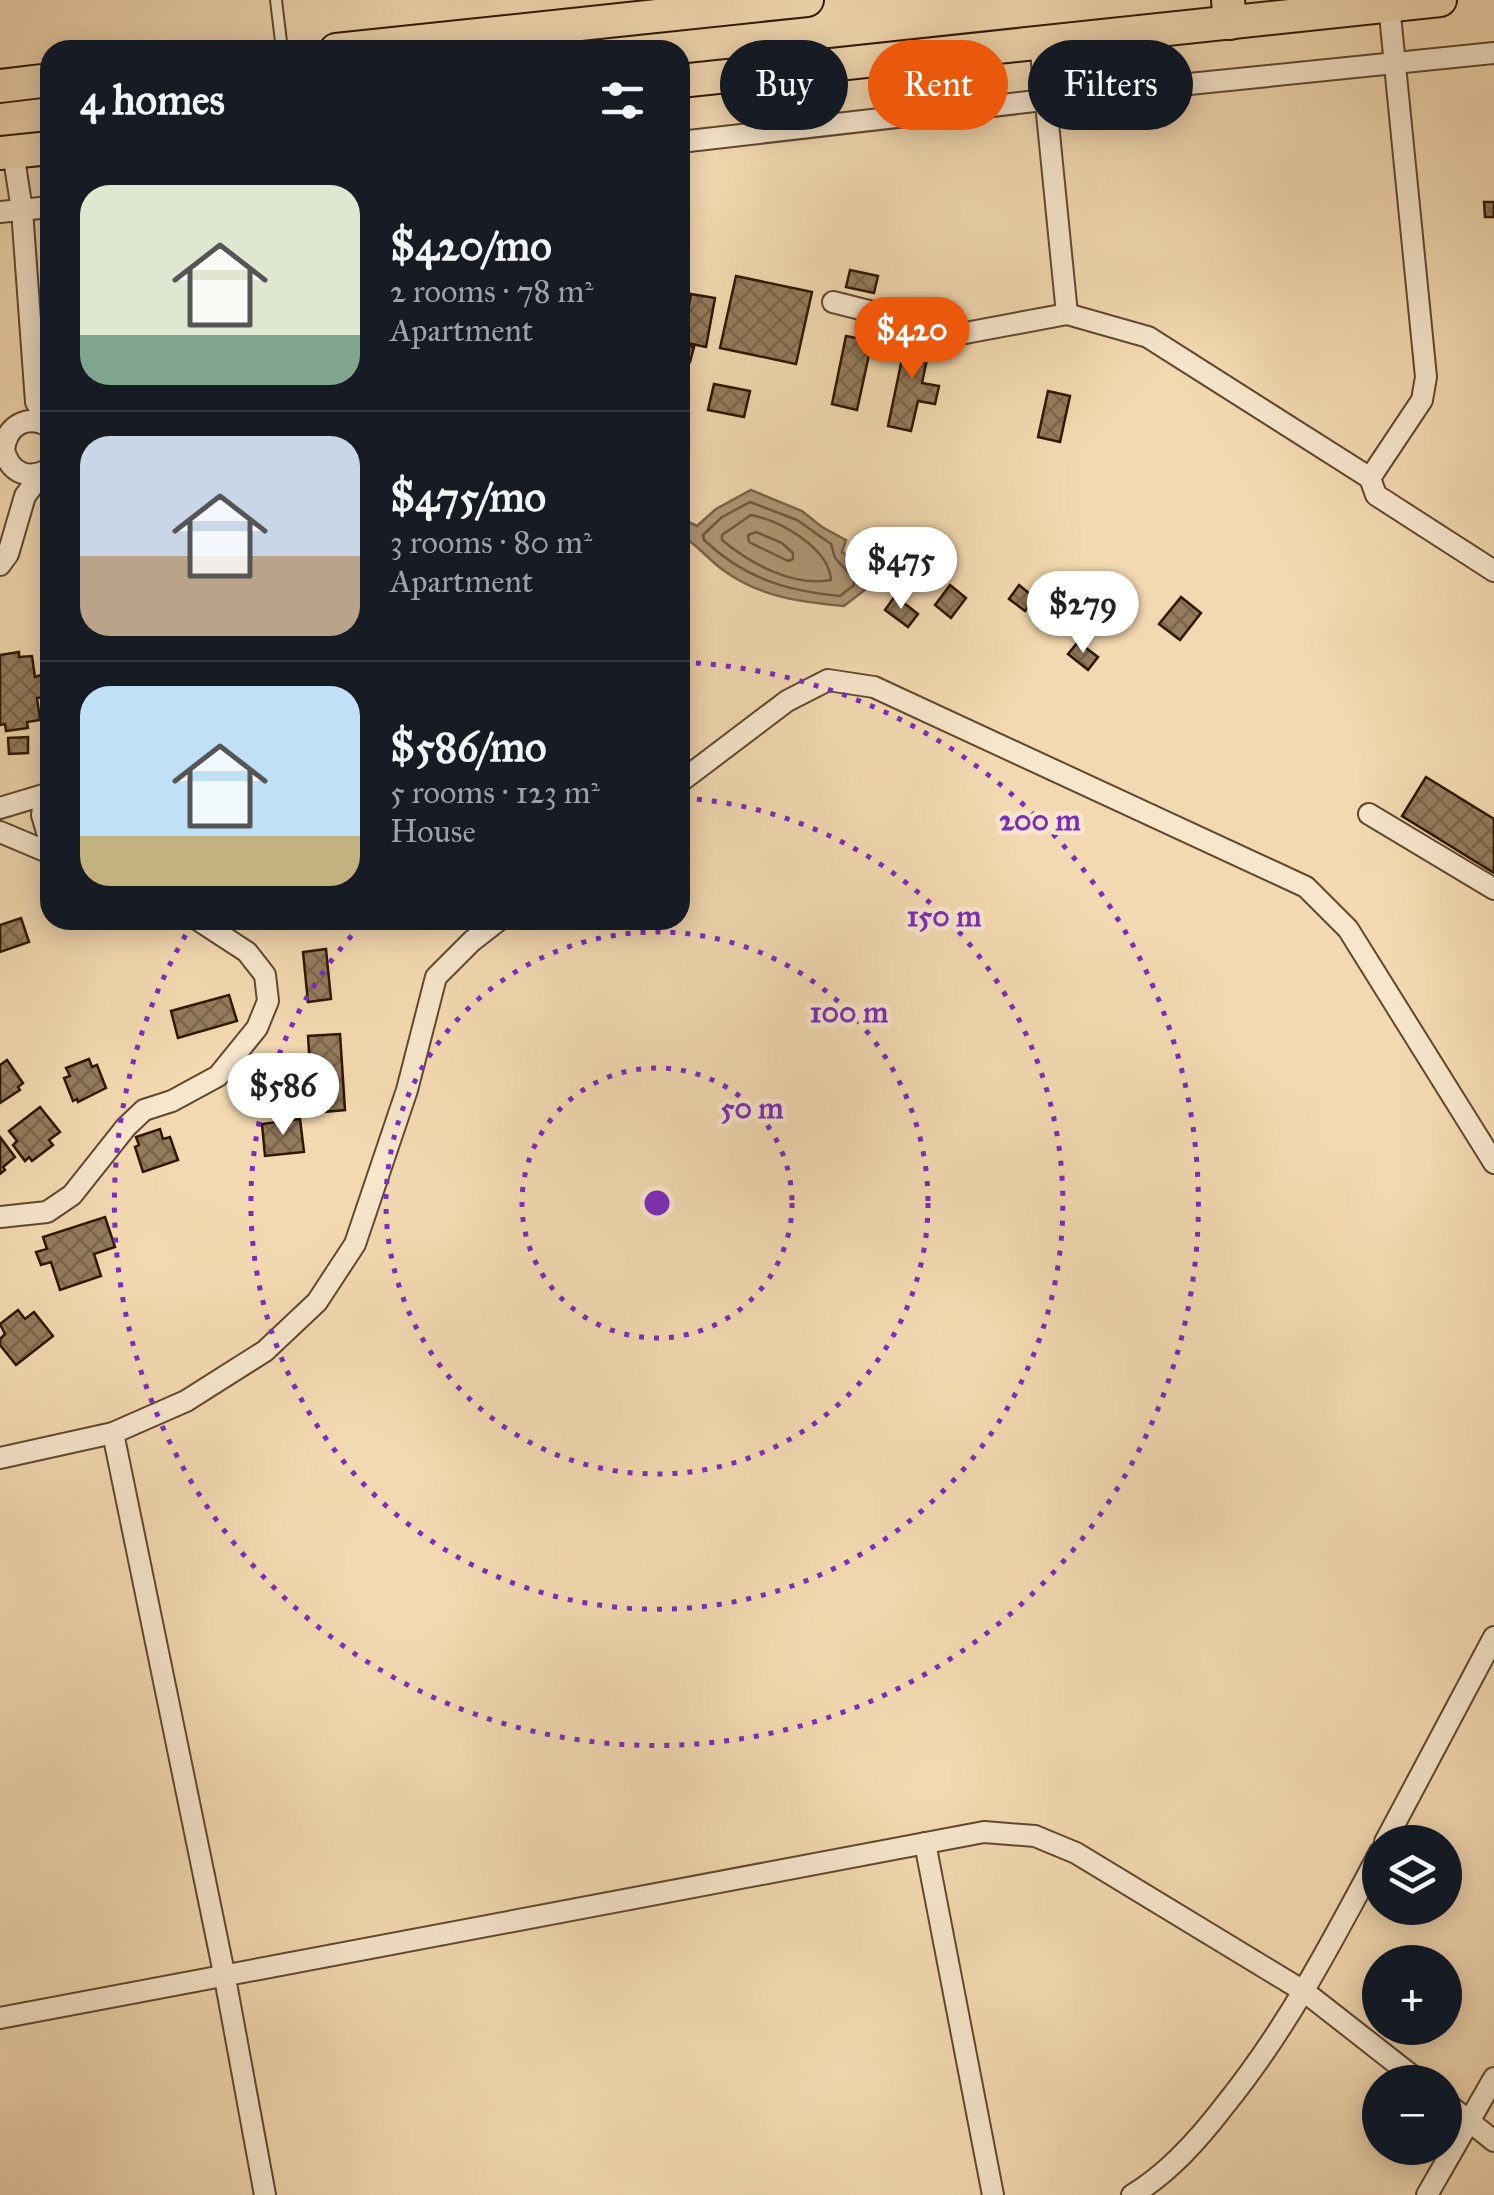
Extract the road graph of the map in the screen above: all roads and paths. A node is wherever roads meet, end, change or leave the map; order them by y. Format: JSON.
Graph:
{"nodes":[{"id":1,"x":276,"y":0,"type":"edge"},
{"id":2,"x":807,"y":0,"type":"edge"},
{"id":3,"x":1440,"y":0,"type":"edge"},
{"id":4,"x":1389,"y":6,"type":"junction"},
{"id":5,"x":1229,"y":11,"type":"edge"},
{"id":6,"x":281,"y":40,"type":"edge"},
{"id":7,"x":430,"y":40,"type":"edge"},
{"id":8,"x":1058,"y":40,"type":"edge"},
{"id":9,"x":1028,"y":44,"type":"edge"},
{"id":10,"x":1494,"y":53,"type":"edge"},
{"id":11,"x":1393,"y":63,"type":"junction"},
{"id":12,"x":690,"y":80,"type":"edge"},
{"id":13,"x":40,"y":81,"type":"edge"},
{"id":14,"x":1193,"y":84,"type":"edge"},
{"id":15,"x":0,"y":86,"type":"edge"},
{"id":16,"x":1028,"y":102,"type":"edge"},
{"id":17,"x":1047,"y":130,"type":"edge"},
{"id":18,"x":690,"y":141,"type":"edge"},
{"id":19,"x":40,"y":149,"type":"edge"},
{"id":20,"x":6,"y":153,"type":"edge"},
{"id":21,"x":40,"y":209,"type":"edge"},
{"id":22,"x":22,"y":210,"type":"junction"},
{"id":23,"x":0,"y":212,"type":"edge"},
{"id":24,"x":833,"y":302,"type":"dead end"},
{"id":25,"x":1067,"y":314,"type":"junction"},
{"id":26,"x":36,"y":402,"type":"junction"},
{"id":27,"x":40,"y":409,"type":"edge"},
{"id":28,"x":40,"y":422,"type":"edge"},
{"id":29,"x":18,"y":424,"type":"junction"},
{"id":30,"x":16,"y":470,"type":"junction"},
{"id":31,"x":40,"y":473,"type":"edge"},
{"id":32,"x":40,"y":478,"type":"edge"},
{"id":33,"x":1370,"y":478,"type":"junction"},
{"id":34,"x":24,"y":496,"type":"junction"},
{"id":35,"x":0,"y":565,"type":"edge"},
{"id":36,"x":1494,"y":571,"type":"edge"},
{"id":37,"x":690,"y":774,"type":"edge"},
{"id":38,"x":40,"y":796,"type":"edge"},
{"id":39,"x":0,"y":808,"type":"edge"},
{"id":40,"x":1369,"y":814,"type":"dead end"},
{"id":41,"x":0,"y":832,"type":"edge"},
{"id":42,"x":40,"y":849,"type":"edge"},
{"id":43,"x":1494,"y":889,"type":"edge"},
{"id":44,"x":213,"y":930,"type":"edge"},
{"id":45,"x":486,"y":930,"type":"edge"},
{"id":46,"x":1494,"y":1163,"type":"edge"},
{"id":47,"x":0,"y":1217,"type":"edge"},
{"id":48,"x":113,"y":1434,"type":"junction"},
{"id":49,"x":0,"y":1458,"type":"edge"},
{"id":50,"x":1494,"y":1638,"type":"edge"},
{"id":51,"x":1394,"y":1825,"type":"edge"},
{"id":52,"x":925,"y":1843,"type":"junction"},
{"id":53,"x":1362,"y":1886,"type":"edge"},
{"id":54,"x":224,"y":1978,"type":"junction"},
{"id":55,"x":1305,"y":1992,"type":"junction"},
{"id":56,"x":0,"y":2018,"type":"edge"},
{"id":57,"x":1398,"y":2065,"type":"edge"},
{"id":58,"x":1494,"y":2078,"type":"edge"},
{"id":59,"x":1462,"y":2116,"type":"edge"},
{"id":60,"x":1470,"y":2122,"type":"junction"},
{"id":61,"x":1494,"y":2141,"type":"edge"},
{"id":62,"x":265,"y":2195,"type":"edge"},
{"id":63,"x":993,"y":2195,"type":"edge"},
{"id":64,"x":1132,"y":2195,"type":"edge"},
{"id":65,"x":1427,"y":2195,"type":"edge"}],
"edges":[{"from":1,"to":6,"type":"lane"},
{"from":2,"to":7,"type":"main road"},
{"from":3,"to":4,"type":"main road"},
{"from":4,"to":5,"type":"main road"},
{"from":4,"to":11,"type":"street"},
{"from":5,"to":8,"type":"main road"},
{"from":9,"to":12,"type":"main road"},
{"from":10,"to":11,"type":"street"},
{"from":11,"to":14,"type":"street"},
{"from":11,"to":33,"type":"street"},
{"from":13,"to":15,"type":"main road"},
{"from":16,"to":18,"type":"street"},
{"from":17,"to":25,"type":"street"},
{"from":19,"to":20,"type":"main road"},
{"from":20,"to":22,"type":"street"},
{"from":21,"to":22,"type":"street"},
{"from":22,"to":23,"type":"street"},
{"from":22,"to":26,"type":"street"},
{"from":24,"to":25,"type":"street"},
{"from":25,"to":33,"type":"street"},
{"from":26,"to":27,"type":"street"},
{"from":26,"to":29,"type":"street"},
{"from":28,"to":29,"type":"street"},
{"from":29,"to":30,"type":"street"},
{"from":30,"to":31,"type":"street"},
{"from":30,"to":34,"type":"street"},
{"from":32,"to":34,"type":"street"},
{"from":33,"to":36,"type":"street"},
{"from":34,"to":35,"type":"street"},
{"from":37,"to":46,"type":"street"},
{"from":38,"to":39,"type":"street"},
{"from":40,"to":43,"type":"street"},
{"from":41,"to":42,"type":"street"},
{"from":44,"to":47,"type":"street"},
{"from":45,"to":48,"type":"street"},
{"from":48,"to":49,"type":"street"},
{"from":48,"to":54,"type":"street"},
{"from":50,"to":51,"type":"street"},
{"from":52,"to":54,"type":"street"},
{"from":52,"to":55,"type":"street"},
{"from":52,"to":63,"type":"street"},
{"from":53,"to":55,"type":"street"},
{"from":54,"to":56,"type":"street"},
{"from":54,"to":62,"type":"street"},
{"from":55,"to":57,"type":"street"},
{"from":55,"to":64,"type":"street"},
{"from":58,"to":60,"type":"street"},
{"from":59,"to":60,"type":"street"},
{"from":60,"to":61,"type":"street"},
{"from":60,"to":65,"type":"street"}]}
